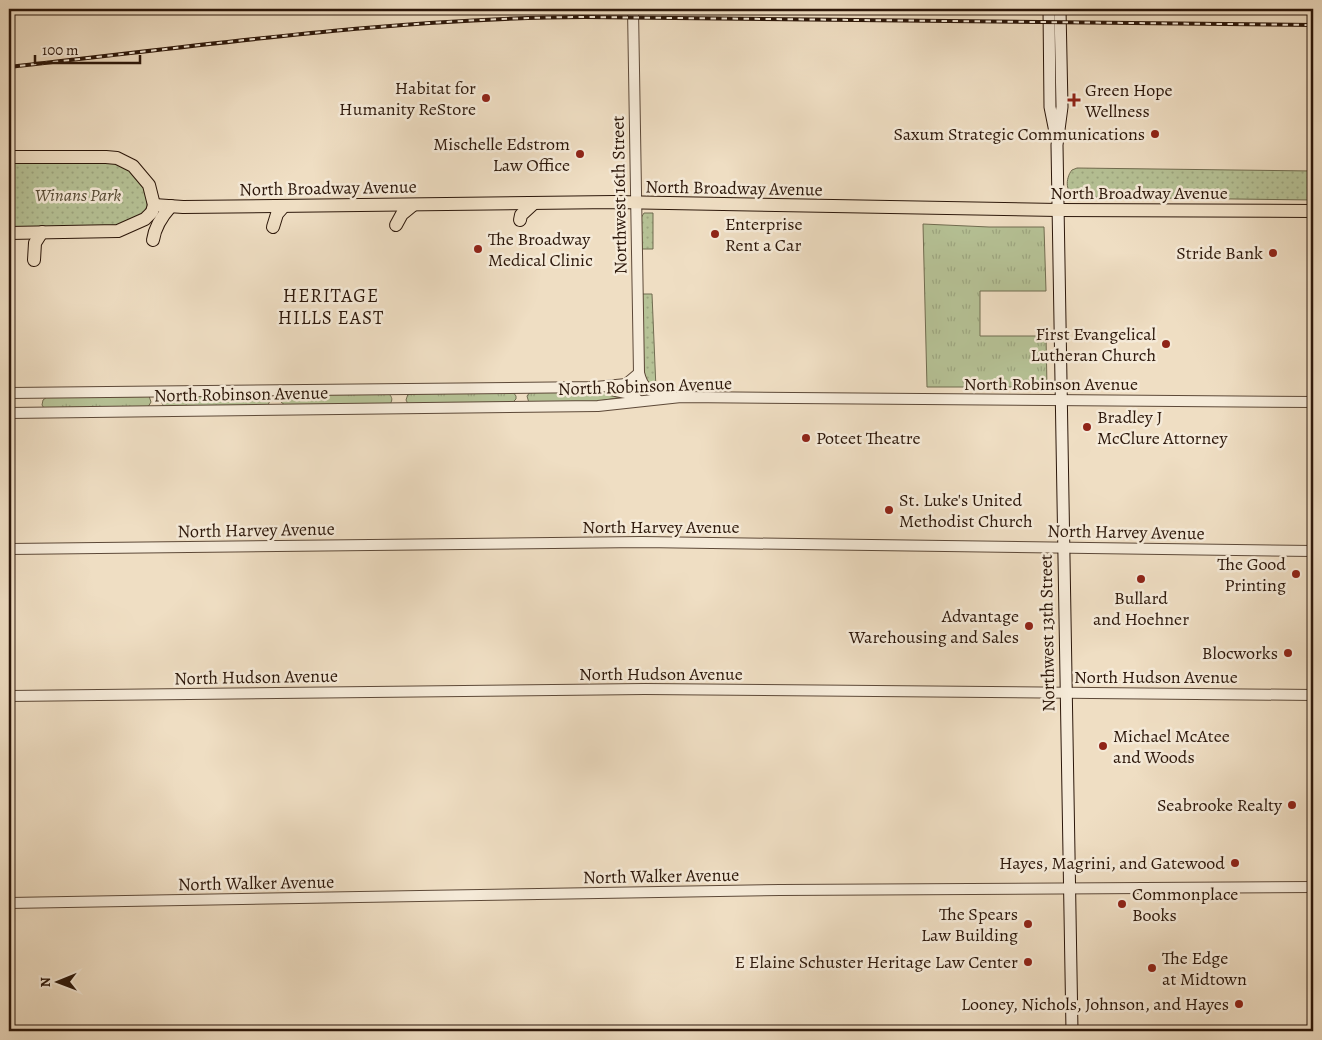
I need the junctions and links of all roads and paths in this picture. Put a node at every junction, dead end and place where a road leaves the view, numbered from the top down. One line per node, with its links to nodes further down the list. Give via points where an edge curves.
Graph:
1 (633, 13): 5 (street, Northwest 16th Street)
2 (1054, 13): 10 (main road, Northwest 13th Street, via 1062,107 1057,145)
3 (9, 157): 6 (main road, via 117,158 133,166 144,177)
4 (534, 203): 5 (main road, North Broadway Avenue); 7 (main road, North Broadway Avenue); 12 (main road)
5 (636, 203): 10 (main road, North Broadway Avenue); 19 (street, Northwest 16th Street)
6 (154, 205): 8 (main road, North Broadway Avenue); 15 (main road, via 145,219 118,231)
7 (413, 205): 9 (main road, North Broadway Avenue); 13 (main road, via 402,214)
8 (171, 206): 9 (main road, North Broadway Avenue); 17 (main road, via 158,224)
9 (284, 206): 14 (main road)
10 (1058, 210): 11 (main road, North Broadway Avenue); 23 (main road, Northwest 13th Street)
11 (1313, 211)
12 (520, 220)
13 (396, 225)
14 (273, 227)
15 (42, 232): 16 (main road); 18 (main road, via 35,243)
16 (9, 233)
17 (153, 240)
18 (34, 260)
19 (639, 373): 20 (street, via 626,384); 22 (street, via 646,389)
20 (596, 387): 21 (street, North Robinson Avenue); 24 (street, via 628,393)
21 (9, 394)
22 (681, 397): 23 (street, North Robinson Avenue); 24 (street, North Robinson Avenue)
23 (1061, 400): 25 (street, North Robinson Avenue); 27 (main road, Northwest 13th Street)
24 (639, 401): 26 (street, North Robinson Avenue, via 598,406)
25 (1313, 402)
26 (9, 413)
27 (1063, 547): 28 (street, North Harvey Avenue, via 632,542); 29 (street, North Harvey Avenue); 30 (main road, Northwest 13th Street)
28 (9, 549)
29 (1313, 550)
30 (1065, 693): 31 (street, North Hudson Avenue); 32 (street, North Hudson Avenue, via 645,689); 34 (main road, Northwest 13th Street)
31 (1313, 695)
32 (9, 696)
33 (1313, 887): 34 (street, North Walker Avenue)
34 (1069, 888): 35 (street, North Walker Avenue); 36 (main road, Northwest 13th Street)
35 (9, 903)
36 (1072, 1031)

